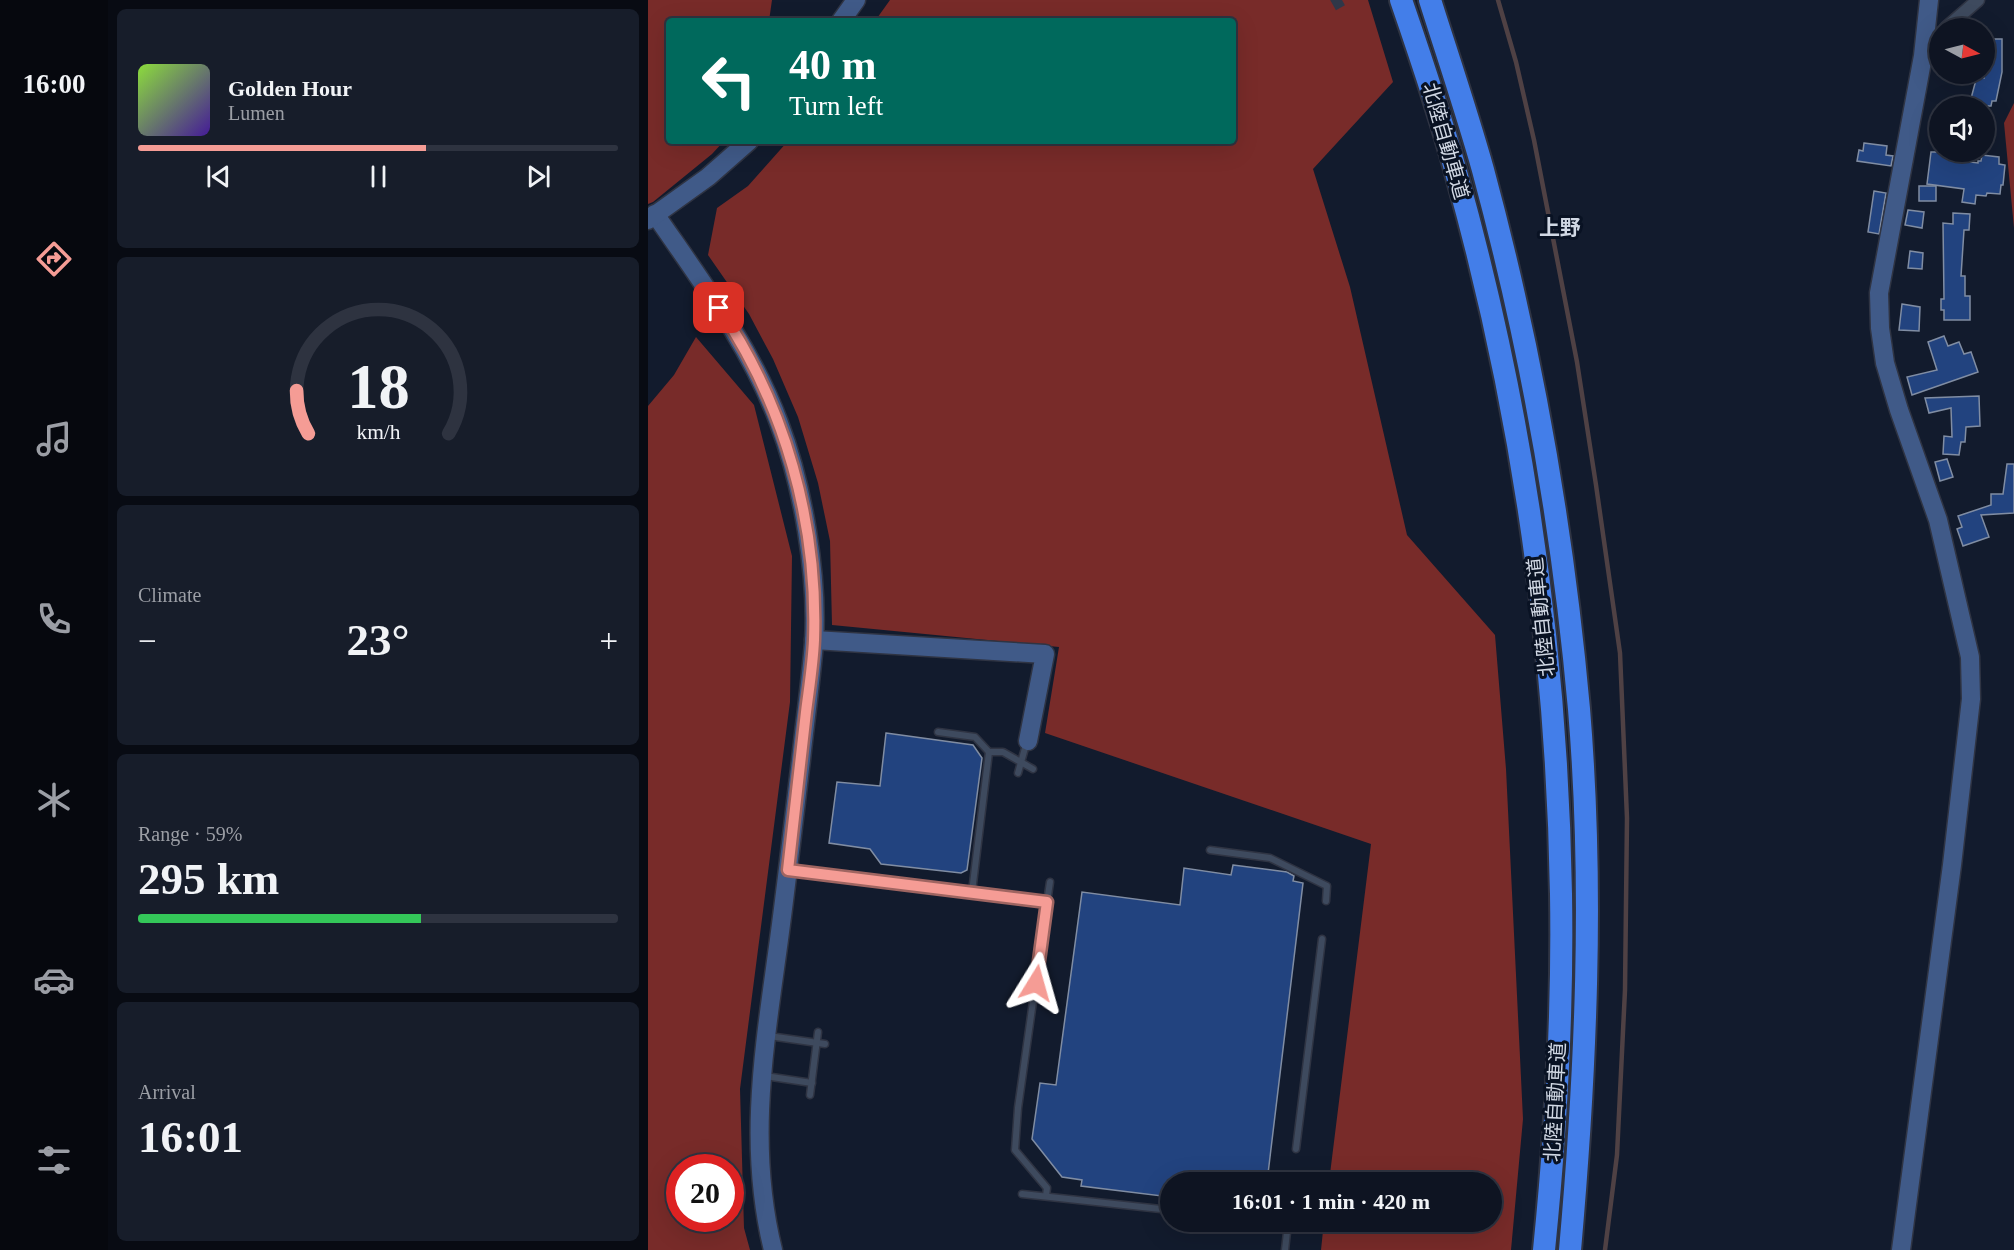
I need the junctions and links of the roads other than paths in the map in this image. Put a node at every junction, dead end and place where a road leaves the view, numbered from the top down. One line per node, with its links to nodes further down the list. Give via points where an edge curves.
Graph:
1 (856, 0): 7 (street)
2 (1401, 0): 42 (highway, 北陸自動車道, via 1457,177 1502,361 1543,620 1558,802 1561,894 1558,1068)
3 (1430, 0): 12 (highway, 北陸自動車道)
4 (1435, 0): 12 (highway, via 1468,104)
5 (1929, 0): 8 (street)
6 (1978, 0): 9 (street)
7 (843, 18)
8 (1931, 18)
9 (1957, 18)
10 (1929, 54): 44 (street, via 1879,293 1880,328 1885,363 1899,410 1938,520 1970,657 1971,699)
11 (746, 144): 13 (street)
12 (1483, 170): 43 (highway, 北陸自動車道, via 1544,444 1579,709 1587,983)
13 (652, 217): 14 (street, via 731,327 779,422 805,519)
14 (814, 640): 16 (street, via 1045,654); 22 (street)
15 (938, 732): 17 (lane, via 975,737)
16 (1028, 741): 18 (lane)
17 (989, 752): 18 (lane, via 1003,752); 24 (lane)
18 (1021, 764): 19 (lane); 20 (lane)
19 (1033, 769)
20 (1018, 772)
21 (1210, 850): 25 (lane, via 1270,858 1327,885)
22 (788, 870): 24 (lane); 29 (street)
23 (1050, 882): 26 (lane)
24 (972, 892): 26 (lane)
25 (1326, 901)
26 (1047, 902): 37 (lane, via 1015,1150 1047,1188)
27 (1322, 939): 35 (lane)
28 (818, 1032): 30 (lane)
29 (765, 1036): 30 (lane); 32 (street)
30 (816, 1042): 31 (lane); 33 (lane)
31 (825, 1044)
32 (761, 1076): 33 (lane); 40 (street, via 761,1173)
33 (812, 1083): 34 (lane)
34 (810, 1095)
35 (1296, 1149)
36 (1022, 1194): 37 (lane)
37 (1046, 1196): 38 (lane)
38 (1160, 1209)
39 (1287, 1232): 41 (lane)
40 (773, 1250)
41 (1285, 1250)
42 (1544, 1250)
43 (1570, 1250)
44 (1901, 1250)

